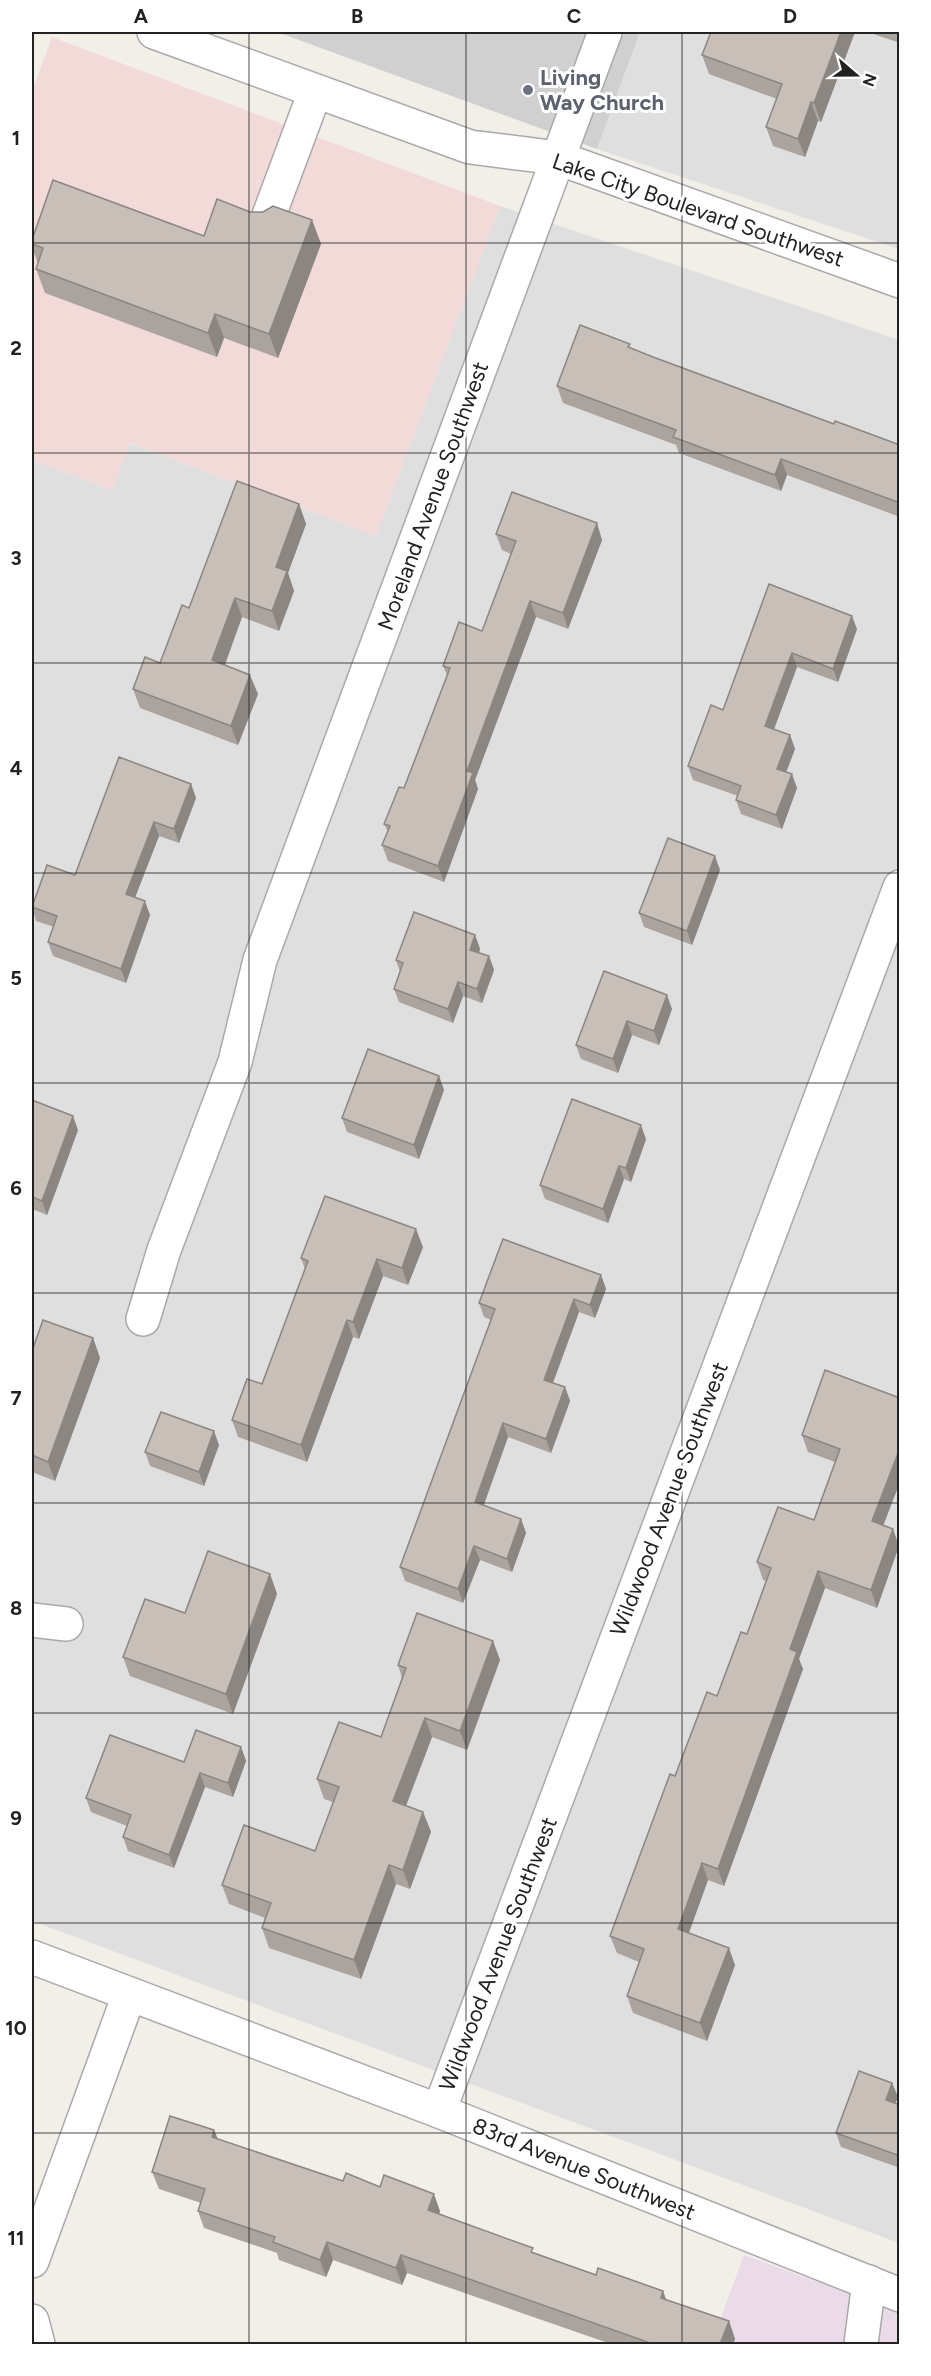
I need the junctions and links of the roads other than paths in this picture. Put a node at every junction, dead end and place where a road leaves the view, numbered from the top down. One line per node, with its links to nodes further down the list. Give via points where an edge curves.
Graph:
1 (154, 32): 3 (street, Lake City Boulevard Southwest)
2 (605, 32): 4 (street, Moreland Avenue Southwest)
3 (315, 92): 4 (street, Lake City Boulevard Southwest, via 470,147); 5 (street)
4 (558, 158): 6 (street, Lake City Boulevard Southwest); 8 (street, Moreland Avenue Southwest, via 260,960 235,1062 164,1250)
5 (268, 218)
6 (900, 280)
7 (900, 887): 13 (street, Wildwood Avenue Southwest)
8 (143, 1319)
9 (32, 1620): 10 (street)
10 (66, 1624)
11 (32, 1957): 12 (street, 83rd Avenue Southwest)
12 (129, 1995): 13 (street, 83rd Avenue Southwest); 14 (street)
13 (439, 2111): 15 (street, 83rd Avenue Southwest)
14 (32, 2261)
15 (869, 2282): 16 (street, 83rd Avenue Southwest); 19 (street)
16 (900, 2295)
17 (32, 2321): 18 (street)
18 (38, 2344)
19 (861, 2344)

